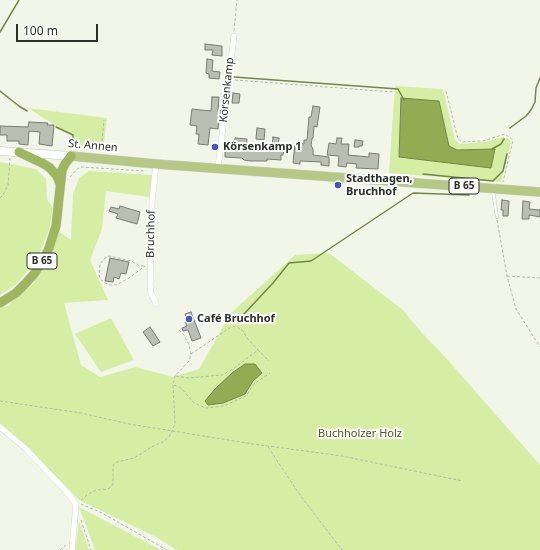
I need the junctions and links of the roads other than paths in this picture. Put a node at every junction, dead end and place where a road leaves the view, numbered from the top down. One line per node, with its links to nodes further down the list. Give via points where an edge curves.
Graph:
1 (234, 36): 6 (street, Körsenkamp)
2 (0, 151): 3 (main road, St. Annen)
3 (15, 152): 4 (main road, St. Annen); 7 (highway, via 50,168)
4 (70, 156): 5 (main road, St. Annen / B 65); 7 (highway, B 65, via 62,170)
5 (156, 164): 6 (main road, St. Annen / B 65); 12 (street, Bruchhof, via 148,265 152,298)
6 (218, 168): 8 (main road, B 65)
7 (60, 184): 11 (highway, B 65, via 56,226 45,257 25,284)
8 (497, 188): 9 (main road, B 65); 10 (lane)
9 (540, 192)
10 (497, 217)
11 (0, 303)
12 (156, 304)
13 (0, 427): 14 (street, via 25,448 76,504)
14 (72, 550)

